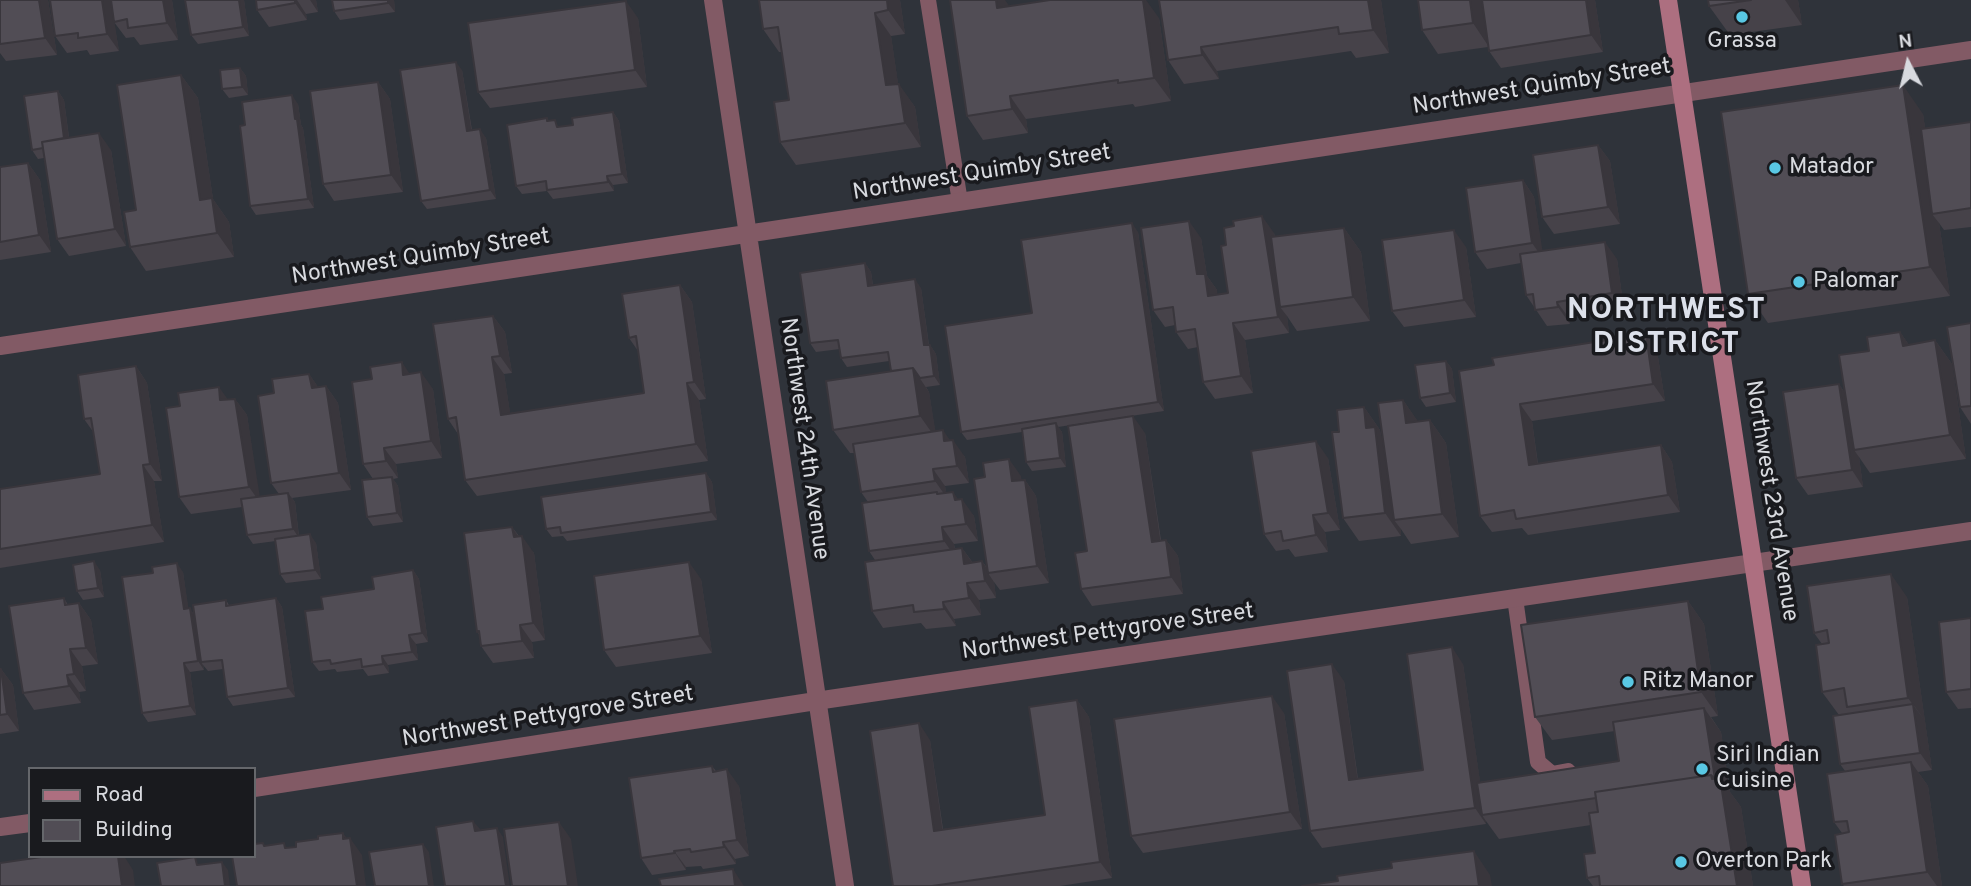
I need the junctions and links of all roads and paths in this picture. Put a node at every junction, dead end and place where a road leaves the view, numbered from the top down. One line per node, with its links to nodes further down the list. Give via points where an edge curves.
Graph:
1 (713, 0): 7 (street, Northwest 24th Avenue)
2 (928, 0): 6 (lane)
3 (1668, 0): 5 (main road, Northwest 23rd Avenue)
4 (1971, 50): 5 (street, Northwest Quimby Street)
5 (1682, 92): 6 (street, Northwest Quimby Street); 10 (main road, Northwest 23rd Avenue)
6 (960, 202): 7 (street, Northwest Quimby Street)
7 (748, 234): 8 (street, Northwest Quimby Street); 12 (street, Northwest 24th Avenue)
8 (0, 346)
9 (1971, 531): 10 (street, Northwest Pettygrove Street)
10 (1755, 562): 11 (street, Northwest Pettygrove Street); 18 (main road, Northwest 23rd Avenue)
11 (1515, 598): 12 (street, Northwest Pettygrove Street); 13 (lane, via 1538,762 1552,774)
12 (816, 701): 14 (street, Northwest Pettygrove Street); 17 (street, Northwest 24th Avenue)
13 (1578, 770)
14 (256, 788)
15 (28, 823): 16 (street)
16 (0, 827)
17 (845, 886)
18 (1802, 886)

